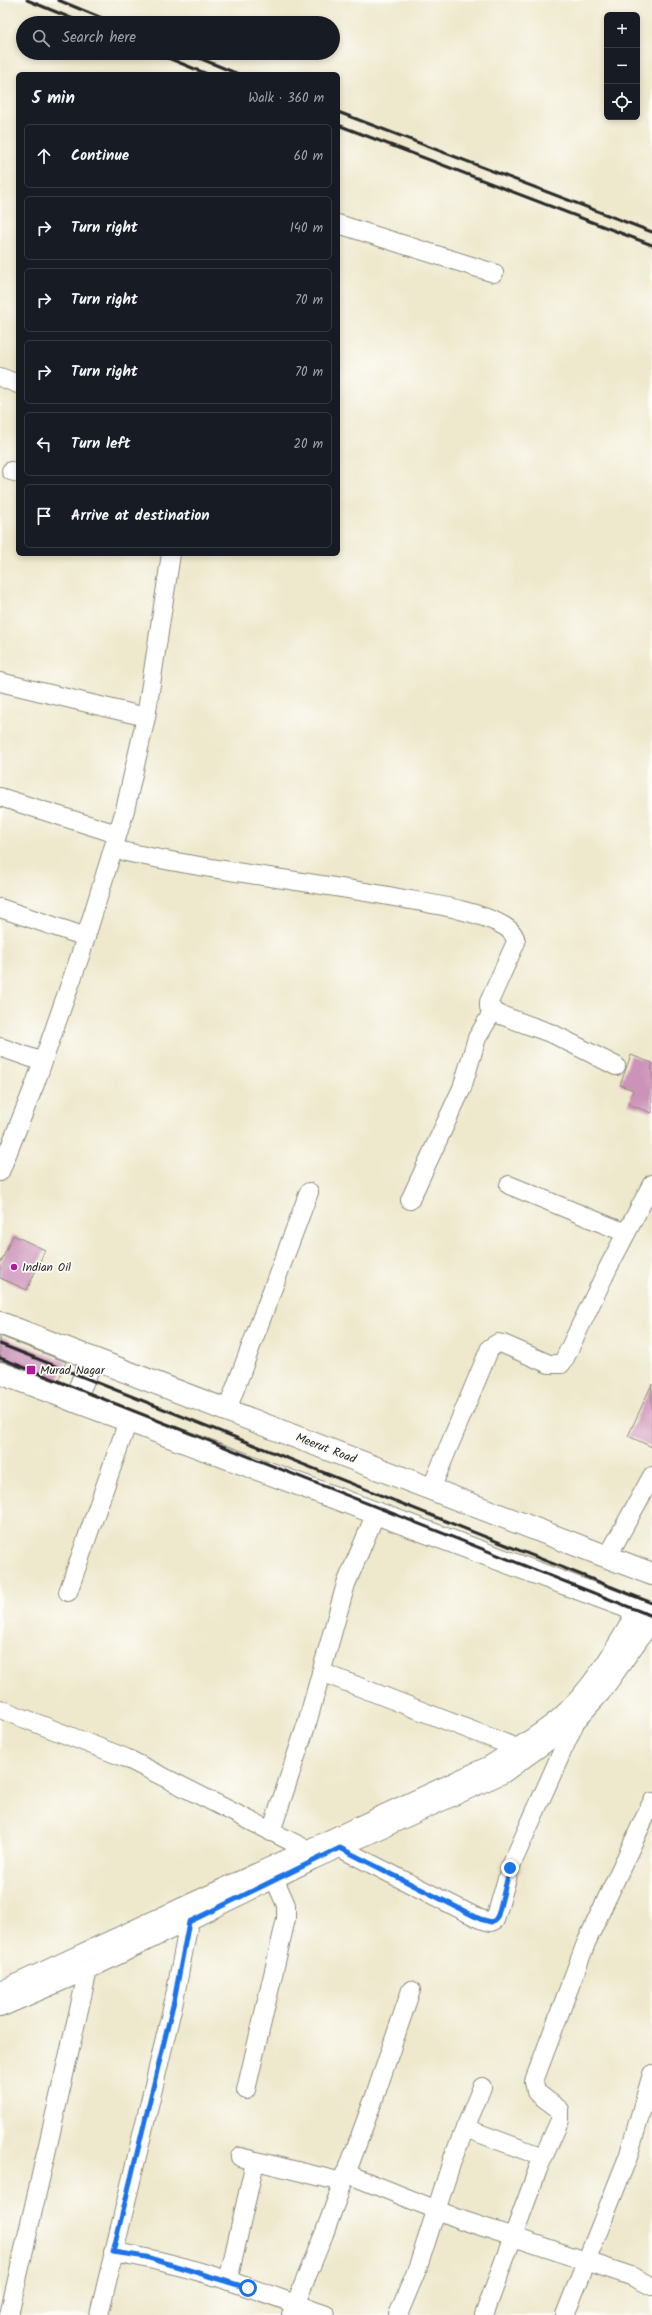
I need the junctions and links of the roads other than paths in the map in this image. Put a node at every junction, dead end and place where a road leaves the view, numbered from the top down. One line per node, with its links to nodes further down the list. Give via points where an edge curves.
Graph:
1 (340, 225): 2 (street)
2 (494, 273)
3 (0, 377): 4 (street)
4 (16, 383)
5 (171, 556): 7 (street)
6 (0, 682): 7 (street)
7 (146, 717): 9 (street, via 137,762)
8 (0, 797): 9 (street)
9 (115, 842): 11 (street); 12 (street, via 191,865 413,901 468,914 504,926 515,935 516,942 489,1002 489,1007)
10 (0, 908): 11 (street)
11 (86, 937): 14 (street)
12 (493, 1011): 15 (street, via 553,1034); 20 (street, via 477,1038 462,1088)
13 (0, 1047): 14 (street)
14 (43, 1062): 16 (street)
15 (616, 1066)
16 (0, 1172)
17 (652, 1184): 21 (street)
18 (509, 1185): 21 (street)
19 (308, 1192): 26 (street)
20 (410, 1200)
21 (626, 1234): 29 (street, via 568,1355 561,1364 549,1364 498,1343 490,1348)
22 (0, 1323): 23 (highway, Meerut Road)
23 (92, 1359): 25 (highway); 26 (highway, Meerut Road)
24 (0, 1373): 25 (highway)
25 (74, 1401): 27 (highway)
26 (227, 1410): 29 (highway, Meerut Road)
27 (128, 1421): 30 (highway); 33 (street)
28 (652, 1476): 31 (street)
29 (431, 1489): 31 (highway, Meerut Road)
30 (376, 1513): 34 (highway); 35 (street, via 346,1584)
31 (608, 1556): 32 (highway, Meerut Road)
32 (652, 1574)
33 (68, 1592)
34 (647, 1616): 37 (street, via 601,1693); 38 (street, via 560,1716)
35 (321, 1672): 38 (street); 41 (street, via 308,1723)
36 (0, 1709): 41 (street, via 126,1758)
37 (575, 1722): 40 (street, via 503,1774); 42 (street, via 510,1868 495,1920 491,1922 480,1919)
38 (516, 1748): 40 (street, via 490,1765)
39 (652, 1802): 54 (street, via 589,1936 534,2082 536,2092 558,2107 561,2114)
40 (389, 1818): 42 (street); 43 (street)
41 (271, 1832): 43 (street)
42 (340, 1848): 44 (street)
43 (306, 1849): 45 (street)
44 (275, 1880): 45 (street); 52 (street, via 286,1905 286,1919)
45 (179, 1920): 46 (street); 48 (street); 58 (street, via 174,2001)
46 (88, 1970): 49 (street); 63 (street)
47 (411, 1990): 55 (street)
48 (0, 1992)
49 (0, 2008)
50 (652, 2074): 59 (street, via 628,2157)
51 (482, 2087): 53 (street)
52 (246, 2090)
53 (465, 2128): 54 (street); 56 (street)
54 (543, 2157): 57 (street)
55 (344, 2178): 56 (street); 60 (street, via 247,2160); 62 (street)
56 (436, 2210): 57 (street); 66 (street, via 418,2267)
57 (514, 2238): 59 (street); 67 (street)
58 (113, 2252): 60 (street, via 146,2257); 64 (street)
59 (585, 2262): 61 (street, via 631,2276); 68 (street)
60 (228, 2281): 62 (street)
61 (652, 2286)
62 (294, 2310): 65 (street)
63 (9, 2315)
64 (99, 2315)
65 (326, 2315)
66 (398, 2315)
67 (484, 2315)
68 (565, 2315)

